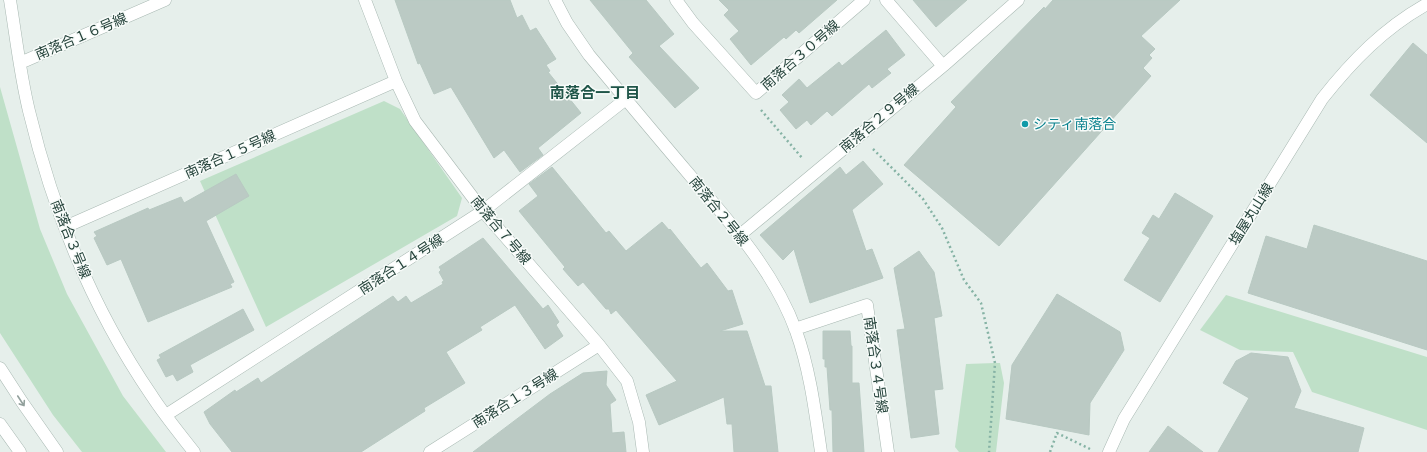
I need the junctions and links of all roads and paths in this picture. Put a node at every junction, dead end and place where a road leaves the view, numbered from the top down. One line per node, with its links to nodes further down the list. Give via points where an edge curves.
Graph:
1 (10, 0): 10 (street, 南落合３号線)
2 (165, 0): 10 (street, 南落合１６号線)
3 (365, 0): 12 (street, 南落合７号線)
4 (555, 0): 14 (street, 南落合２号線, via 589,55)
5 (676, 0): 13 (street, 南落合３０号線, via 693,23)
6 (864, 0): 13 (street, 南落合３０号線)
7 (886, 0): 11 (street)
8 (1018, 0): 11 (street, 南落合２９号線)
9 (1427, 4): 35 (street, 塩屋丸山線, via 1395,24 1373,42 1355,59 1322,99 1124,420)
10 (20, 63): 18 (street, 南落合３号線, via 29,111)
11 (943, 66): 15 (street, 南落合２９号線)
12 (396, 81): 17 (street, 南落合７号線, via 415,121); 18 (street, 南落合１５号線)
13 (756, 92): 16 (path, via 758,106)
14 (626, 99): 17 (street, 南落合１４号線); 19 (street, 南落合２号線)
15 (860, 135): 19 (street, 南落合２９号線); 33 (path, via 923,199 942,228 964,280 981,303 995,363)
16 (805, 161)
17 (483, 211): 21 (street, 南落合７号線); 23 (street, 南落合１４号線)
18 (65, 227): 23 (street, 南落合３号線, via 89,285 114,335)
19 (740, 235): 20 (street, 南落合２号線, via 767,275)
20 (795, 329): 31 (street, 南落合２号線, via 813,393); 32 (street, 南落合３４号線, via 867,305)
21 (599, 345): 29 (street, 南落合１３号線); 30 (street, 南落合７号線, via 627,381 639,422)
22 (0, 368): 27 (street, one-way to 27)
23 (166, 415): 28 (street, 南落合３号線)
24 (0, 424): 26 (street)
25 (1093, 450): 34 (path, via 1057,433)
26 (20, 452)
27 (57, 452)
28 (194, 452)
29 (430, 452)
30 (643, 452)
31 (821, 452)
32 (888, 452)
33 (989, 452)
34 (1050, 452)
35 (1109, 452)

